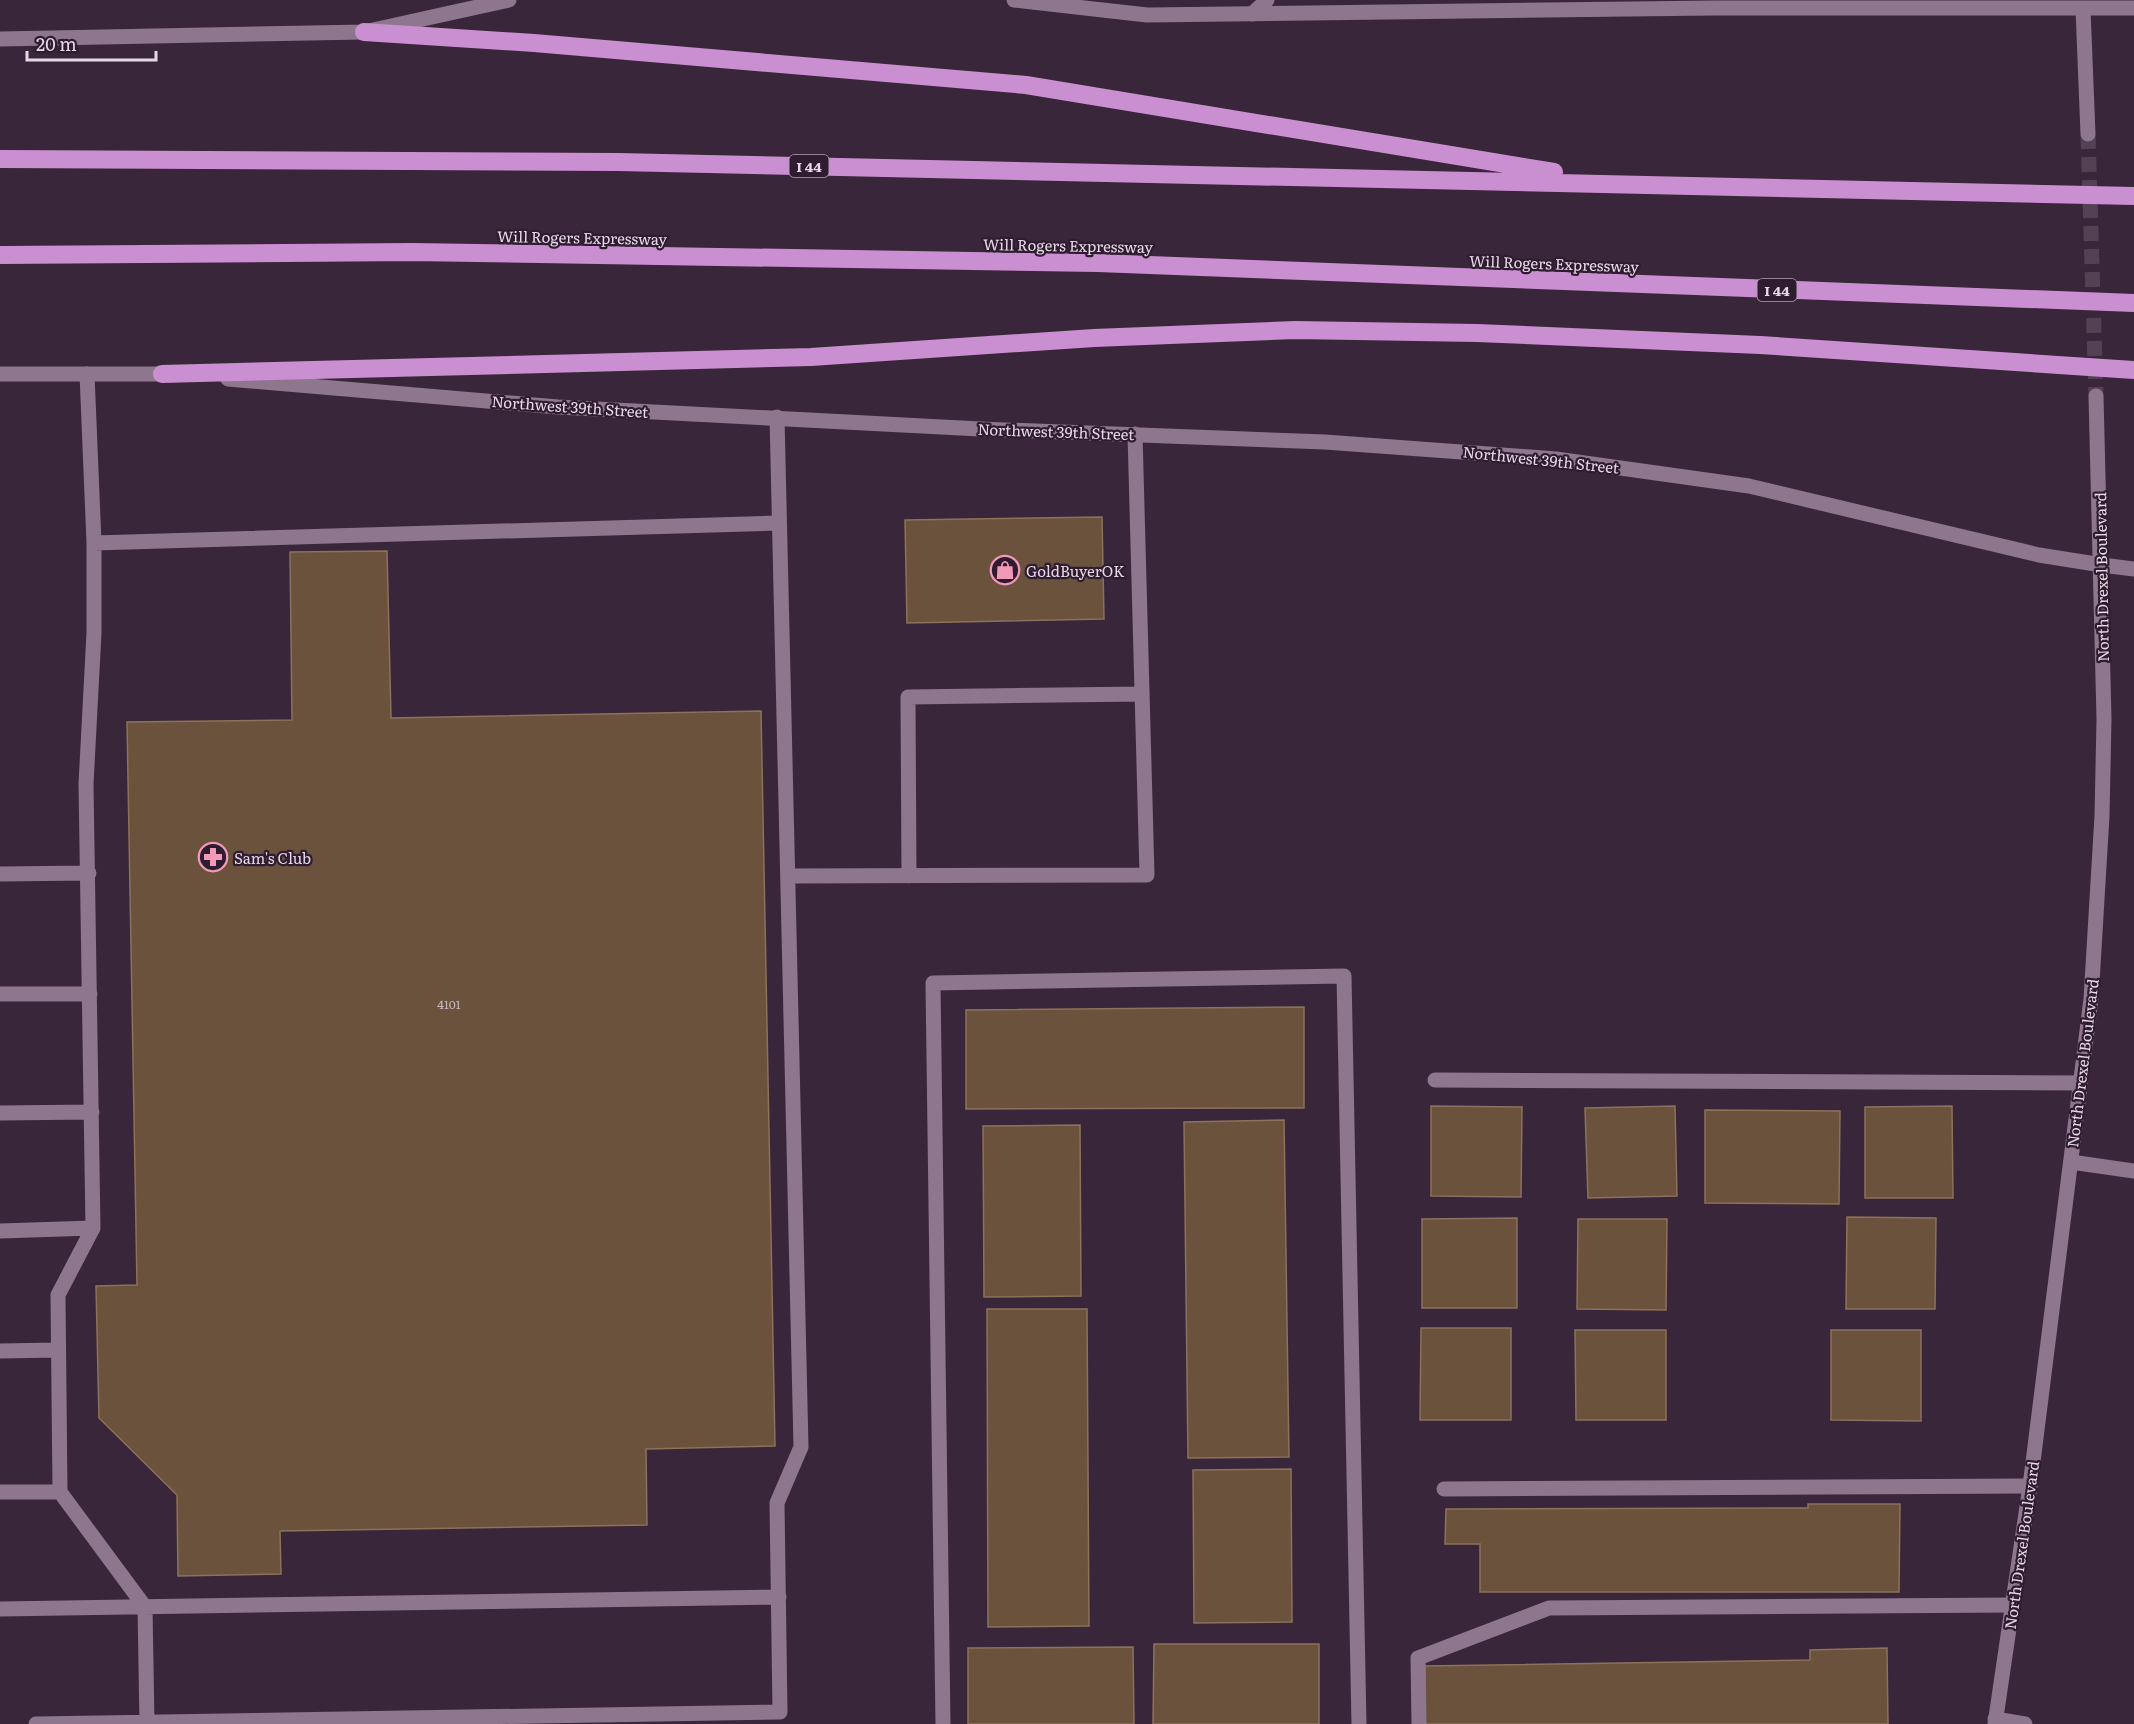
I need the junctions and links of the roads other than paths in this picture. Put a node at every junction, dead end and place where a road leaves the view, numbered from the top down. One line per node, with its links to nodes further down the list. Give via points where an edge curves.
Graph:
1 (509, 0): 8 (main road)
2 (1014, 0): 7 (main road, via 1147,15)
3 (1267, 0): 7 (main road)
4 (1627, 5): 5 (main road); 7 (main road)
5 (2083, 5): 6 (main road); 10 (main road)
6 (2134, 8)
7 (1252, 15)
8 (364, 32): 9 (main road); 12 (highway, via 1026,85)
9 (0, 39)
10 (2088, 134)
11 (0, 159): 12 (highway, I 44, via 630,162)
12 (1618, 183): 13 (highway)
13 (2134, 196)
14 (0, 255): 15 (highway, Will Rogers Expressway / I 44, via 412,252 1086,262)
15 (2134, 303)
16 (2134, 370): 19 (highway, via 1760,345 1295,330 1094,338 811,357)
17 (0, 374): 18 (main road, Northwest 39th Street)
18 (87, 374): 19 (main road, Northwest 39th Street); 24 (main road)
19 (162, 374): 21 (main road, Northwest 39th Street, via 558,407)
20 (2096, 396): 25 (main road, North Drexel Boulevard)
21 (777, 417): 22 (main road, Northwest 39th Street); 23 (main road)
22 (1135, 434): 25 (main road, Northwest 39th Street, via 1416,447 1620,466 1749,486 2039,555); 27 (main road)
23 (779, 523): 24 (main road); 30 (main road)
24 (94, 543): 28 (main road, via 86,784)
25 (2102, 565): 26 (main road, Northwest 39th Street); 35 (main road, North Drexel Boulevard, via 2101,827 2091,999)
26 (2134, 569)
27 (1142, 694): 31 (main road, via 908,697); 31 (main road, via 1147,875)
28 (88, 873): 29 (main road); 33 (main road)
29 (0, 874)
30 (788, 876): 31 (main road); 48 (main road, via 801,1447 777,1503)
31 (909, 876)
32 (0, 994): 33 (main road)
33 (90, 994): 36 (main road)
34 (1435, 1080): 35 (main road)
35 (2080, 1083): 38 (main road, North Drexel Boulevard)
36 (92, 1112): 37 (main road); 40 (main road)
37 (0, 1113)
38 (2071, 1162): 39 (main road); 44 (main road, North Drexel Boulevard)
39 (2134, 1171)
40 (93, 1228): 41 (main road); 42 (main road, via 57,1295)
41 (0, 1231)
42 (58, 1350): 43 (main road); 47 (main road)
43 (0, 1351)
44 (2030, 1486): 45 (main road); 49 (main road, North Drexel Boulevard)
45 (1444, 1489)
46 (0, 1492): 47 (main road)
47 (60, 1492): 50 (main road)
48 (779, 1597): 50 (main road); 53 (main road, via 780,1712)
49 (2013, 1605): 52 (main road, North Drexel Boulevard); 57 (main road, via 1549,1608 1418,1658)
50 (145, 1607): 51 (main road); 53 (main road)
51 (0, 1609)
52 (1995, 1722): 58 (main road)
53 (147, 1723): 54 (main road)
54 (36, 1724)
55 (943, 1724): 56 (main road, via 933,983 1344,976)
56 (1359, 1724)
57 (1419, 1724)
58 (2025, 1724)

